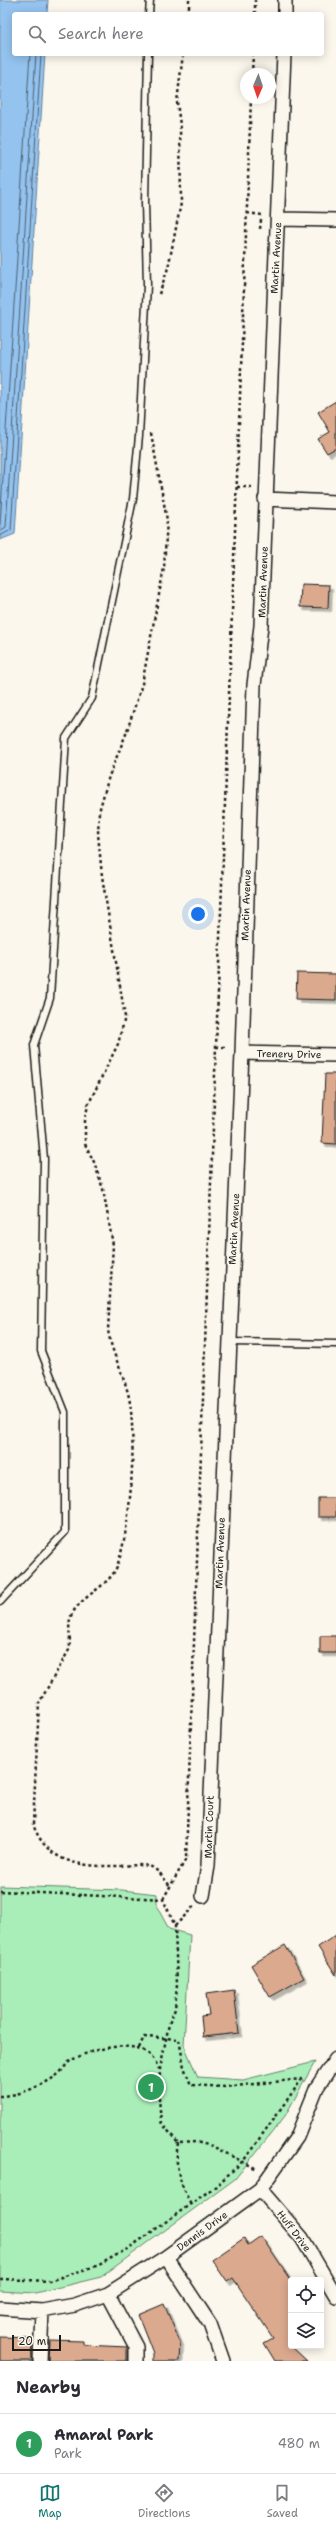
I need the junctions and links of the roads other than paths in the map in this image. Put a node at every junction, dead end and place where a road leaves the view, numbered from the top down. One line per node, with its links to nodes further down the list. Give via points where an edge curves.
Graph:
1 (150, 0): 3 (lane)
2 (285, 0): 4 (street)
3 (149, 12)
4 (285, 12)
5 (148, 56): 15 (lane, via 145,202 147,285 133,500 92,698 66,738 50,998 34,1046 44,1158 41,1351 65,1412 65,1532)
6 (284, 56): 7 (street, Martin Avenue)
7 (279, 219): 8 (street); 9 (street, Martin Avenue)
8 (336, 220)
9 (265, 499): 10 (street); 11 (street, Martin Avenue, via 261,626 254,685)
10 (336, 502)
11 (242, 1053): 12 (street, Trenery Drive); 13 (street, Martin Avenue)
12 (336, 1056)
13 (229, 1342): 14 (lane); 16 (street, Martin Avenue)
14 (336, 1344)
15 (0, 1602)
16 (211, 1757): 17 (street, Martin Court, via 208,1866)
17 (203, 1896)
18 (336, 2059): 19 (street, Dennis Drive, via 317,2087 297,2137)
19 (260, 2189): 20 (street, Dennis Drive); 22 (street, Huff Drive, via 302,2238)
20 (166, 2257): 21 (street, Dennis Drive); 27 (street, via 210,2324)
21 (108, 2294): 24 (street, Dennis Drive, via 75,2306); 26 (street, via 136,2346)
22 (336, 2296)
23 (0, 2308): 24 (street, Dennis Drive)
24 (42, 2310): 25 (street)
25 (40, 2361)
26 (136, 2361)
27 (223, 2361)

